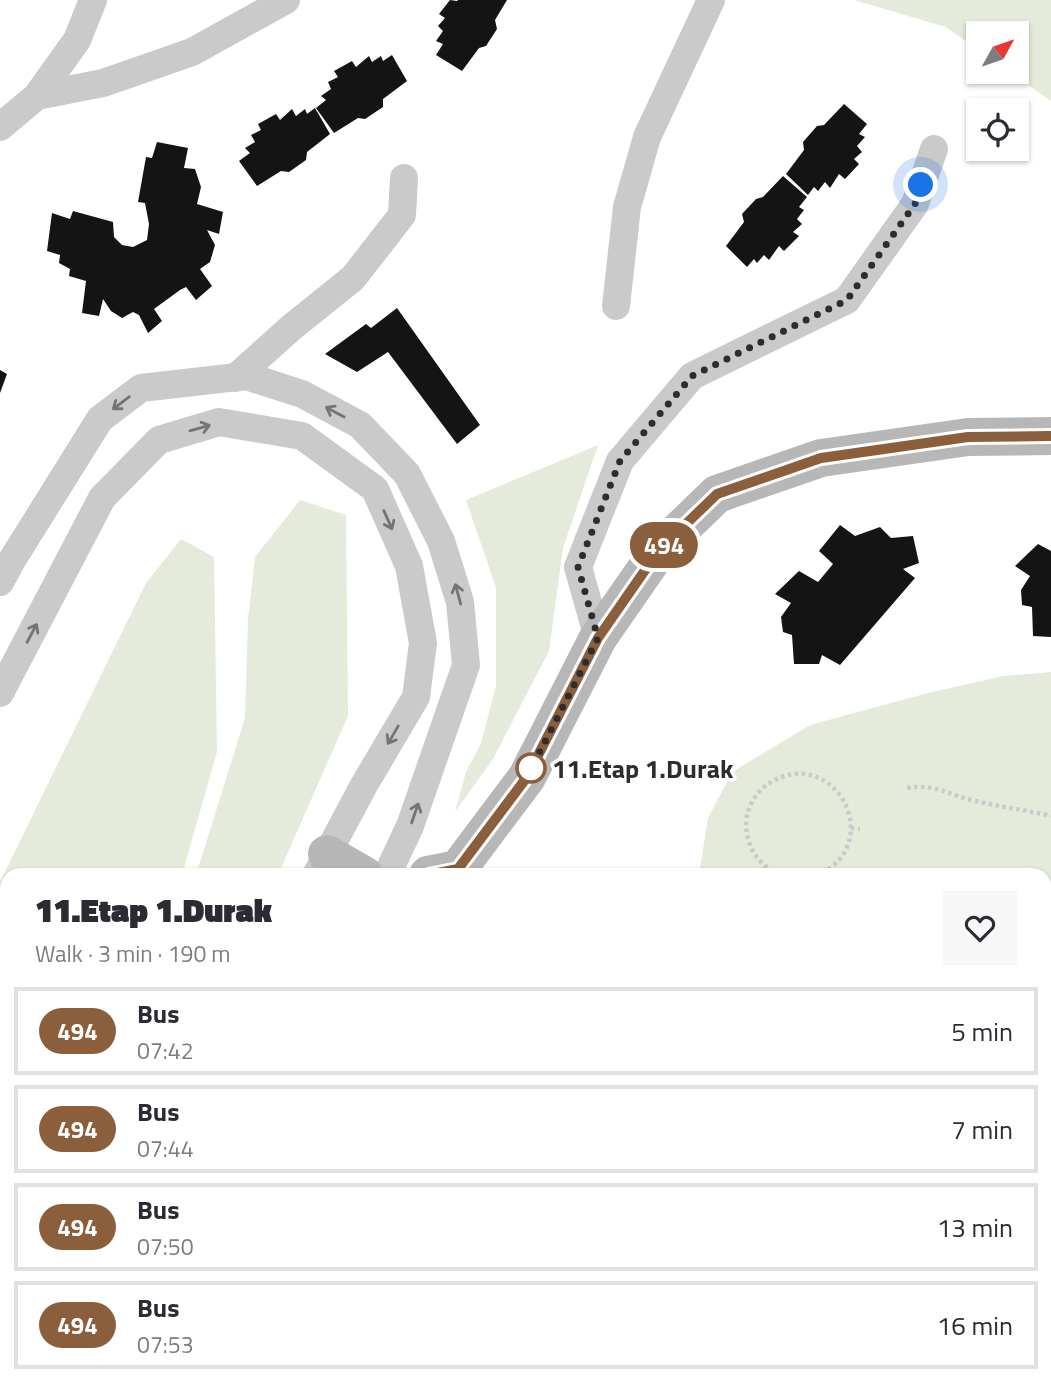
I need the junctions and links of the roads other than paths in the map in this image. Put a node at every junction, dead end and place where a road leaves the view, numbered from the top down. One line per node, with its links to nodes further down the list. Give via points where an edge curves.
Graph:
1 (93, 0): 4 (street, via 77,40)
2 (286, 0): 4 (street, via 192,52 103,83)
3 (711, 0): 8 (street, via 647,137 627,207)
4 (37, 96): 5 (street)
5 (0, 127)
6 (934, 149): 12 (street, via 915,204 847,300 692,376 620,461 578,567)
7 (404, 178): 9 (street, via 402,215 353,278)
8 (616, 306)
9 (235, 378): 11 (street, one-way to 11, via 141,388 100,419); 15 (street, one-way to 9, via 410,826 466,665 460,602 441,541 407,474 360,425 302,394 246,376)
10 (1051, 436): 12 (street, via 968,437 821,458 717,494 659,550)
11 (0, 582)
12 (598, 638): 16 (street, via 527,777)
13 (0, 693): 14 (street, one-way to 14, via 102,498 159,440 219,422 302,436 375,489 409,566 423,643 416,697)
14 (322, 865)
15 (390, 868)
16 (459, 868)

